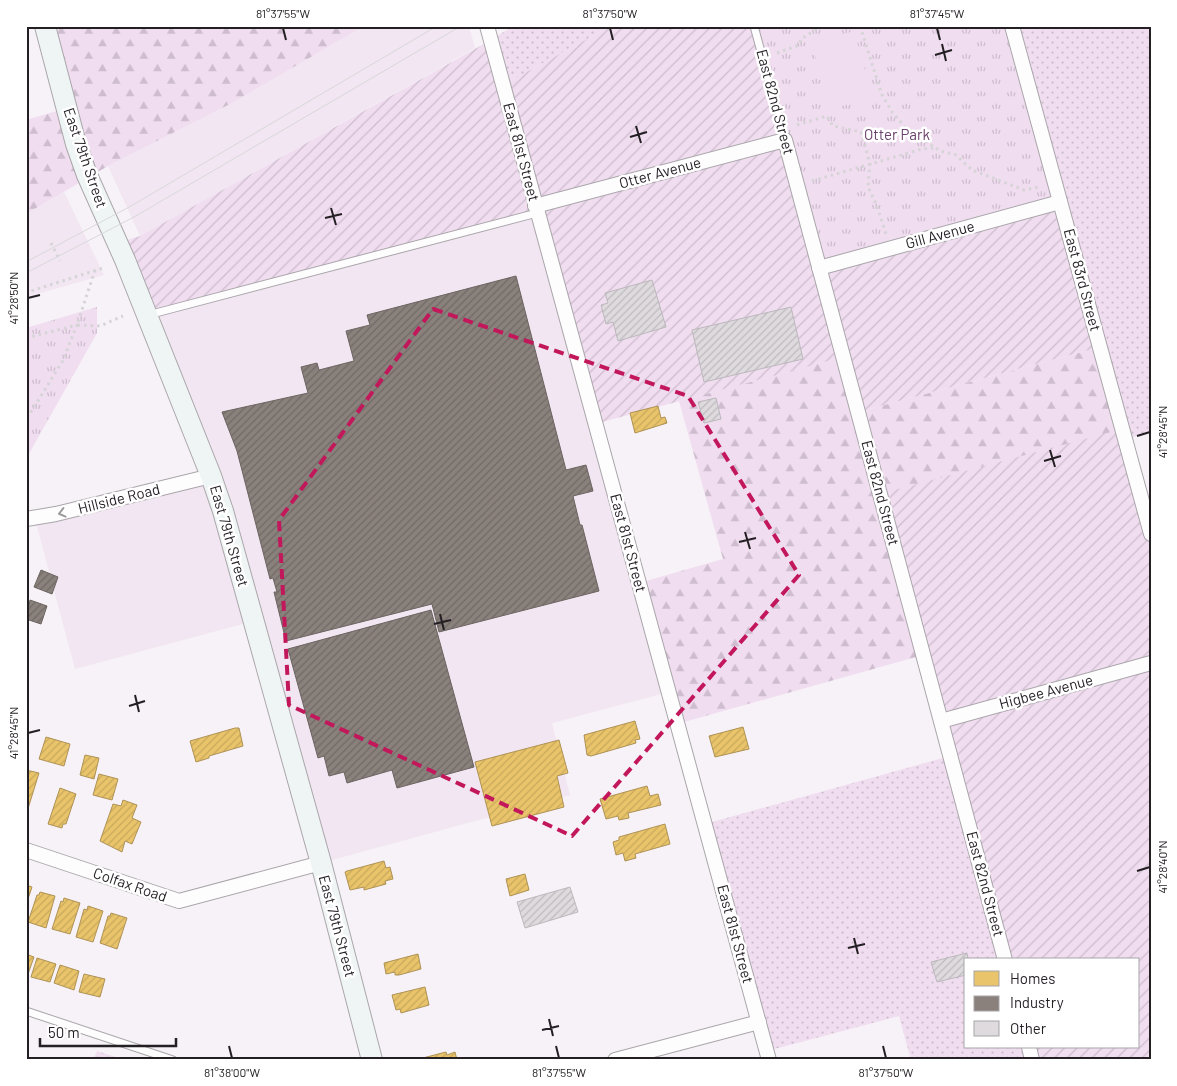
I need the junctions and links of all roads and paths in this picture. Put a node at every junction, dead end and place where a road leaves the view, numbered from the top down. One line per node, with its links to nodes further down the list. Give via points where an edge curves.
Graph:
1 (44, 26): 23 (main road, East 79th Street, via 82,160)
2 (487, 26): 15 (street, East 81st Street)
3 (754, 26): 9 (lane, East 82nd Street)
4 (822, 26): 7 (path, via 801,39 799,45)
5 (860, 26): 10 (path, via 882,95 892,112 905,127)
6 (1012, 26): 14 (street, East 83rd Street)
7 (777, 53)
8 (797, 125): 11 (path, via 827,116 832,126 861,132)
9 (785, 140): 15 (street, Otter Avenue); 20 (street, East 82nd Street)
10 (934, 148): 11 (path); 13 (path, via 956,155 972,170 1024,190)
11 (870, 164): 12 (path); 16 (path, via 868,187)
12 (812, 181)
13 (1039, 187)
14 (1060, 202): 20 (street, Gill Avenue); 30 (street, East 83rd Street)
15 (536, 210): 23 (lane); 37 (street, East 81st Street)
16 (886, 235)
17 (51, 244): 18 (path)
18 (60, 261)
19 (103, 268): 21 (path)
20 (819, 268): 32 (street, East 82nd Street)
21 (95, 270): 22 (path); 25 (path)
22 (26, 290)
23 (147, 315): 28 (main road, East 79th Street)
24 (123, 316): 25 (path, via 100,326)
25 (77, 325): 26 (path); 27 (path, via 62,362)
26 (26, 338)
27 (26, 420)
28 (211, 476): 29 (street, Hillside Road, one-way to 29); 34 (main road, East 79th Street)
29 (26, 519)
30 (1151, 534)
31 (1151, 664): 32 (street, Higbee Avenue)
32 (941, 720): 35 (street, East 82nd Street)
33 (26, 850): 34 (street, Colfax Road, via 179,901)
34 (321, 863): 39 (main road, East 79th Street)
35 (1004, 958)
36 (26, 1011): 38 (lane)
37 (760, 1022): 40 (street); 41 (street, East 81st Street)
38 (173, 1060)
39 (372, 1060)
40 (616, 1060)
41 (769, 1060)

